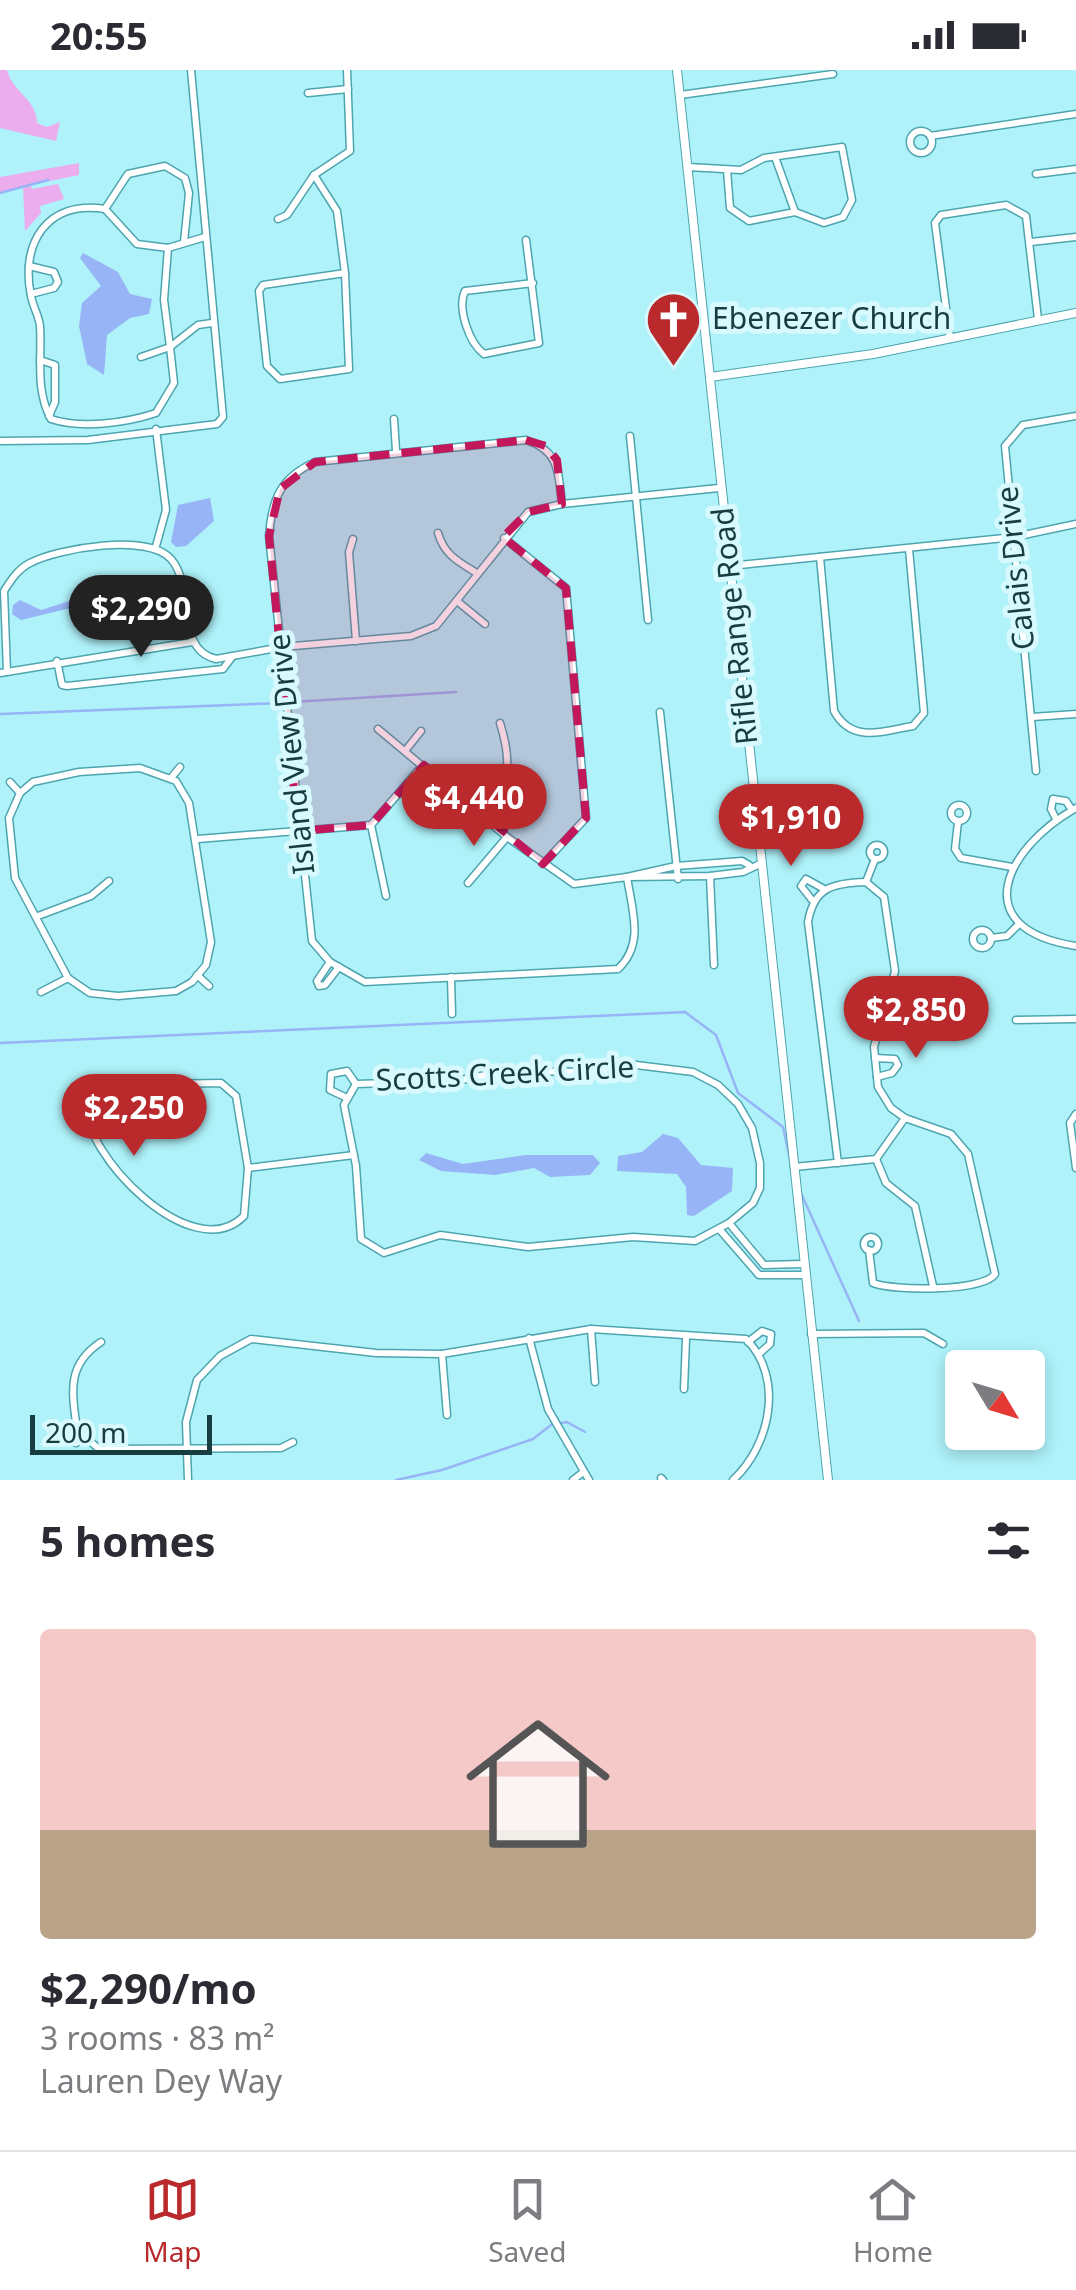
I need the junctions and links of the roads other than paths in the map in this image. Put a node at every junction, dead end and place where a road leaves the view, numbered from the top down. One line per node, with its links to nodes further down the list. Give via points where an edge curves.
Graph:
1 (191, 70): 22 (street)
2 (347, 70): 5 (street)
3 (678, 70): 7 (main road, Rifle Range Road)
4 (833, 74): 7 (street)
5 (348, 90): 6 (street); 15 (street, via 350,151)
6 (308, 93)
7 (680, 95): 11 (main road, Rifle Range Road)
8 (1076, 114): 9 (street)
9 (930, 136)
10 (775, 157): 13 (street); 17 (street); 17 (street, via 831,145 845,150 849,209 824,223)
11 (688, 167): 13 (street); 36 (main road, Rifle Range Road)
12 (1076, 169): 14 (street)
13 (726, 170): 17 (street, via 736,215 749,221)
14 (1036, 174)
15 (314, 175): 18 (street); 26 (street, via 337,210)
16 (105, 209): 21 (street, via 128,174 176,170 190,193); 24 (street, via 137,244); 25 (street, via 50,217 36,233)
17 (795, 212)
18 (278, 220)
19 (1076, 237): 23 (street)
20 (526, 240): 27 (street)
21 (184, 242): 22 (street); 24 (street)
22 (206, 242): 31 (street)
23 (1031, 242): 30 (street); 32 (street, via 1026,216 1017,208 941,215 935,223)
24 (168, 248): 33 (street, via 164,300)
25 (29, 266): 28 (street); 28 (street, via 54,272 58,282)
26 (345, 273): 26 (street, via 349,369 274,376 267,366 263,284)
27 (533, 283): 27 (street, via 536,347 484,354 461,305 466,291)
28 (30, 294): 35 (street, via 40,322)
29 (1076, 313): 30 (main road)
30 (1038, 320): 32 (main road)
31 (212, 323): 33 (street, via 198,325); 40 (street, via 221,422)
32 (950, 339): 36 (main road)
33 (170, 348): 34 (street); 37 (street, via 174,383 156,413 65,424)
34 (141, 357)
35 (40, 360): 37 (street); 37 (street, via 55,365)
36 (710, 377): 44 (main road, Rifle Range Road)
37 (49, 416)
38 (1076, 416): 50 (street, Calais Drive, via 1023,425 1009,436 1004,457)
39 (394, 419): 43 (street)
40 (156, 429): 42 (street, via 88,440); 52 (street, via 166,510)
41 (630, 436): 45 (street)
42 (0, 441)
43 (396, 450): 46 (street, Island View Drive, via 526,440 546,446 556,460); 62 (street, Island View Drive, via 315,462 287,479 272,502 269,536)
44 (719, 488): 45 (street); 55 (main road, Rifle Range Road)
45 (637, 498): 46 (street); 58 (street)
46 (562, 504): 49 (street, via 528,512)
47 (1076, 524): 50 (street)
48 (438, 533): 56 (street, via 442,548)
49 (504, 538): 56 (street); 88 (street, via 566,588 586,818)
50 (1014, 538): 53 (street); 68 (street, Calais Drive)
51 (353, 539): 60 (street)
52 (156, 546): 61 (street, via 185,584); 65 (street, via 50,555 25,565 4,591)
53 (909, 549): 54 (street); 54 (street, via 924,713 913,726 862,734 834,711)
54 (820, 558): 55 (street)
55 (730, 566): 89 (main road, Rifle Range Road)
56 (476, 572): 57 (street)
57 (457, 601): 59 (street); 60 (street, via 436,626 411,636)
58 (648, 620)
59 (486, 624)
60 (356, 641): 62 (street)
61 (192, 642): 63 (street, via 206,656); 64 (street)
62 (282, 647): 63 (street); 84 (street, Island View Drive)
63 (232, 657): 64 (street, via 223,669 68,686 62,685)
64 (57, 661): 65 (street)
65 (3, 672)
66 (660, 712): 90 (street)
67 (1076, 714): 68 (street)
68 (1032, 716): 75 (street, Calais Drive)
69 (500, 723): 80 (street, via 510,770)
70 (378, 729): 72 (street)
71 (421, 731): 72 (street)
72 (405, 751): 73 (street)
73 (424, 765): 80 (street); 83 (street)
74 (180, 767): 76 (street)
75 (1036, 772)
76 (171, 778): 78 (street, via 140,768 78,772 33,782); 86 (street, via 189,804)
77 (10, 782): 78 (street)
78 (20, 792): 102 (street, via 10,818 14,878)
79 (1074, 809): 81 (street); 81 (street, via 1053,799)
80 (484, 814): 85 (street)
81 (1056, 819): 92 (street)
82 (958, 822): 92 (street, via 955,849 961,858)
83 (371, 825): 84 (street); 100 (street)
84 (298, 831): 86 (street); 106 (street, Island View Drive, via 312,941)
85 (507, 837): 88 (street); 98 (street)
86 (198, 839): 109 (street, via 210,942)
87 (875, 859): 97 (street)
88 (543, 864): 94 (street, via 574,884)
89 (760, 864): 91 (street); 126 (main road, Rifle Range Road)
90 (676, 866): 91 (street); 94 (street); 95 (street)
91 (749, 866): 93 (street)
92 (1012, 867): 103 (street, via 1009,909)
93 (710, 876): 95 (street); 107 (street)
94 (627, 877): 95 (street); 111 (street, Island View Drive, via 636,940 618,969)
95 (678, 879)
96 (109, 881): 102 (street, via 91,896)
97 (866, 882): 99 (street); 117 (street, via 884,898 895,971 876,1031)
98 (468, 883)
99 (824, 888): 101 (street); 101 (street, via 806,879 801,886)
100 (386, 896)
101 (812, 900): 125 (street, via 808,922)
102 (38, 916): 110 (street)
103 (1019, 924): 104 (street); 105 (street)
104 (991, 938)
105 (1076, 946)
106 (330, 962): 108 (street, Island View Drive); 108 (street, via 316,980 319,986)
107 (714, 966)
108 (338, 968): 111 (street, Island View Drive, via 365,982)
109 (198, 975): 110 (street, via 176,990 118,996 90,993); 112 (street)
110 (68, 978): 113 (street)
111 (450, 978): 114 (street)
112 (208, 986)
113 (42, 992)
114 (452, 1014)
115 (1016, 1020): 116 (street)
116 (1076, 1020)
117 (875, 1058): 118 (street); 118 (street, via 895,1058 898,1065)
118 (877, 1077): 122 (street, via 890,1108)
119 (356, 1084): 120 (street, Scotts Creek Circle); 120 (street, via 347,1071 331,1074 330,1090); 129 (street, Scotts Creek Circle, via 457,1081 504,1071 591,1072 628,1064 693,1072 718,1085 752,1128 760,1188)
120 (345, 1097): 123 (street, Scotts Creek Circle)
121 (1076, 1114): 128 (street, via 1070,1123)
122 (905, 1118): 124 (street); 134 (street, via 951,1134 968,1154 994,1274 980,1285)
123 (354, 1155): 127 (street); 130 (street, Scotts Creek Circle, via 357,1226 361,1239 384,1253 440,1236 528,1247 633,1237 695,1242)
124 (876, 1159): 125 (street); 134 (street, via 886,1183 916,1206)
125 (838, 1163): 126 (street)
126 (794, 1167): 132 (main road, Rifle Range Road)
127 (248, 1168): 127 (street, via 248,1208 239,1221 224,1228 191,1227 138,1197 91,1128 87,1104 108,1085 220,1082 236,1096)
128 (1076, 1168)
129 (728, 1223): 130 (street, Scotts Creek Circle); 132 (street, via 764,1265)
130 (720, 1230): 133 (street, via 759,1275)
131 (869, 1250): 134 (street, via 873,1283 892,1291)
132 (802, 1264): 133 (main road, Rifle Range Road)
133 (804, 1275): 136 (main road, Rifle Range Road)
134 (933, 1286)
135 (591, 1329): 137 (street); 138 (street); 144 (street)
136 (811, 1334): 141 (street, via 924,1333); 156 (main road, Rifle Range Road)
137 (529, 1338): 142 (street); 151 (street, via 548,1409)
138 (686, 1338): 140 (street); 145 (street)
139 (101, 1342): 147 (street, via 82,1355 71,1381 77,1430)
140 (748, 1342): 143 (street); 143 (street, via 762,1331 772,1334)
141 (943, 1344)
142 (442, 1354): 146 (street); 150 (street, via 250,1340 220,1356 197,1380 188,1404)
143 (760, 1354): 155 (street, via 766,1439)
144 (596, 1382)
145 (684, 1388)
146 (447, 1415)
147 (84, 1436): 149 (street); 150 (street, via 99,1449)
148 (293, 1442): 150 (street, via 281,1448)
149 (76, 1443)
150 (187, 1448): 152 (street)
151 (582, 1473): 153 (street); 154 (street)
152 (188, 1480)
153 (573, 1480)
154 (589, 1480)
155 (734, 1480)
156 (828, 1480)

